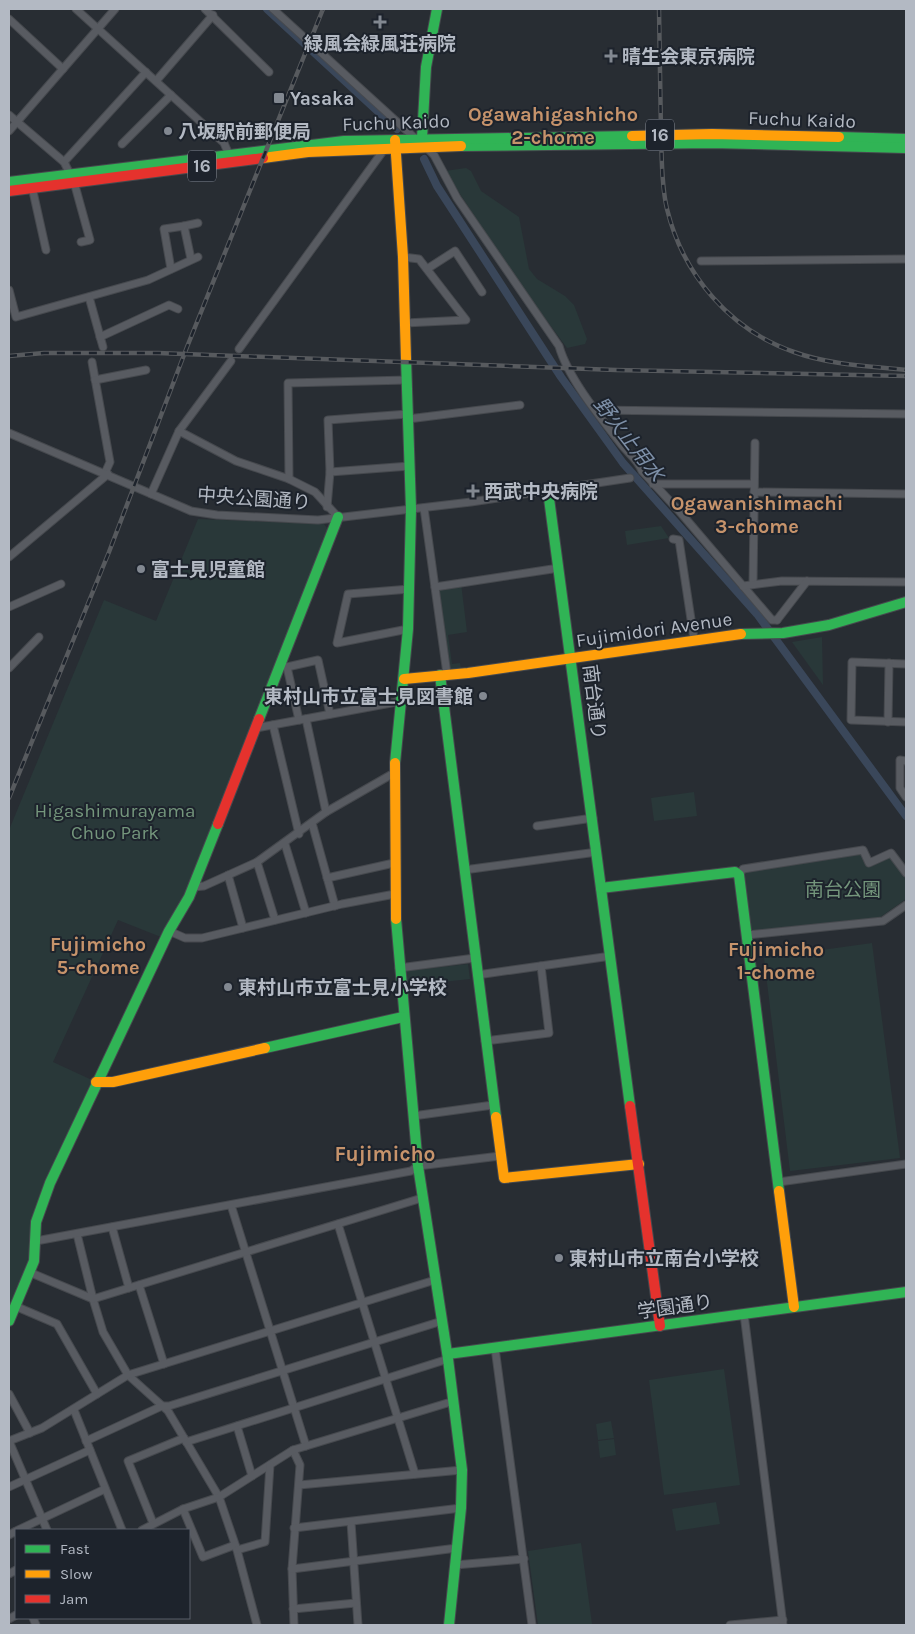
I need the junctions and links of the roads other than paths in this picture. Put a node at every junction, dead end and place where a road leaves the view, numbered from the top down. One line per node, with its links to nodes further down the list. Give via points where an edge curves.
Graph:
1 (76, 9): 8 (street)
2 (115, 9): 8 (street)
3 (205, 9): 6 (street)
4 (273, 9): 18 (street)
5 (437, 9): 18 (street, via 426,67)
6 (213, 15): 11 (street); 12 (street)
7 (9, 19): 9 (street)
8 (98, 29): 9 (street); 10 (street)
9 (63, 69): 15 (street)
10 (146, 72): 12 (street); 23 (street)
11 (269, 72)
12 (156, 81): 13 (street)
13 (171, 95): 19 (street); 22 (street, via 224,143)
14 (9, 115): 15 (street)
15 (16, 121): 16 (street); 23 (street)
16 (9, 131)
17 (906, 139): 18 (street, Fuchu Kaido / 16, via 712,134)
18 (421, 141): 20 (street, Fuchu Kaido / 16); 21 (street, Fuchu Kaido / 16); 51 (street, via 434,155 457,198 559,346 574,379)
19 (122, 144)
20 (392, 144): 22 (street, Fuchu Kaido / 16); 32 (street); 44 (street)
21 (906, 148)
22 (230, 158): 24 (street, Fuchu Kaido / 16)
23 (64, 162): 24 (street)
24 (71, 178): 25 (street, Fuchu Kaido / 16); 26 (street, Fuchu Kaido / 16); 30 (street, via 90,240)
25 (9, 182)
26 (32, 188): 27 (street, Fuchu Kaido / 16); 31 (street)
27 (9, 190)
28 (198, 223): 29 (street)
29 (184, 226): 35 (street, via 194,258); 35 (street, via 164,229)
30 (81, 242)
31 (46, 250)
32 (403, 257): 36 (street, via 419,258); 41 (street)
33 (906, 259): 34 (street)
34 (701, 261)
35 (171, 269): 39 (street, via 148,280)
36 (427, 269): 38 (street, via 455,251); 41 (street, via 466,320)
37 (9, 290): 39 (street, via 16,317)
38 (482, 292)
39 (88, 297): 42 (street)
40 (178, 309): 42 (street, via 169,305)
41 (405, 323): 49 (street)
42 (100, 337): 43 (street)
43 (103, 347)
44 (239, 349)
45 (231, 361): 54 (street)
46 (92, 362): 48 (street)
47 (146, 370): 48 (street)
48 (96, 380): 59 (street, via 110,462)
49 (407, 380): 53 (street); 61 (street, via 288,383)
50 (520, 405): 53 (street)
51 (597, 410): 52 (street); 62 (street)
52 (906, 414)
53 (408, 417): 57 (street); 58 (street, via 328,420)
54 (179, 431): 61 (street, via 236,461); 66 (street)
55 (9, 433): 59 (street, 中央公園通り)
56 (755, 443): 63 (street)
57 (410, 466): 58 (street); 70 (street)
58 (330, 472): 68 (street)
59 (109, 475): 66 (street, 中央公園通り); 73 (street)
60 (630, 478): 64 (street, 中央公園通り)
61 (289, 479): 68 (street, via 315,492)
62 (653, 484): 63 (street); 79 (street)
63 (754, 484): 65 (street)
64 (548, 491): 69 (street, 中央公園通り); 74 (street, 南台通り)
65 (754, 492): 67 (street); 78 (street)
66 (150, 494): 71 (street, 中央公園通り, via 191,511 217,515)
67 (906, 494)
68 (327, 507): 71 (street)
69 (424, 508): 70 (street, 中央公園通り); 80 (street)
70 (412, 509): 71 (street, 中央公園通り); 81 (street)
71 (338, 518): 92 (street)
72 (673, 539): 88 (street, via 679,540)
73 (9, 557)
74 (559, 568): 80 (street); 89 (street, 南台通り)
75 (807, 582): 76 (street); 78 (street); 84 (street)
76 (906, 582)
77 (61, 584): 83 (street)
78 (752, 584): 79 (street)
79 (743, 586): 84 (street, via 772,620)
80 (435, 587): 94 (street)
81 (410, 588): 85 (street); 85 (street, via 348,594 337,643)
82 (906, 602): 86 (street, Fujimidori Avenue, via 830,625)
83 (9, 607)
84 (777, 620): 86 (street)
85 (408, 629): 95 (street)
86 (781, 633): 88 (street, Fujimidori Avenue)
87 (39, 637): 93 (street)
88 (694, 639): 89 (street, Fujimidori Avenue)
89 (572, 658): 94 (street, Fujimidori Avenue); 107 (street, 南台通り)
90 (889, 663): 91 (street); 99 (street); 99 (street, via 852,662 851,720)
91 (906, 664)
92 (284, 666): 97 (street, via 318,660); 98 (street); 102 (street)
93 (9, 668)
94 (443, 675): 95 (street, Fujimidori Avenue); 115 (street)
95 (404, 679): 96 (street)
96 (402, 701): 97 (street); 104 (street)
97 (330, 714): 98 (street)
98 (302, 720): 101 (street); 106 (street)
99 (888, 722): 100 (street)
100 (906, 722)
101 (273, 725): 102 (street); 110 (street)
102 (256, 728): 120 (street)
103 (906, 760): 105 (street, via 900,760 900,788)
104 (394, 773): 106 (street); 114 (street)
105 (906, 797)
106 (326, 812): 108 (street)
107 (592, 818): 109 (street); 112 (street, 南台通り)
108 (312, 823): 110 (street); 119 (street)
109 (537, 826)
110 (299, 834): 111 (street)
111 (285, 844): 113 (street); 125 (street)
112 (597, 852): 115 (street); 121 (street, 南台通り)
113 (257, 862): 117 (street); 126 (street)
114 (394, 863): 119 (street); 122 (street)
115 (464, 870): 131 (street)
116 (906, 873): 118 (street, via 892,853 869,863 863,850 743,869)
117 (228, 875): 120 (street, via 204,886); 127 (street)
118 (739, 875): 121 (street, via 735,872); 129 (street)
119 (327, 878): 124 (street)
120 (193, 886): 128 (street)
121 (601, 888): 130 (street, 南台通り)
122 (395, 894): 124 (street); 133 (street)
123 (906, 905): 129 (street, via 883,921)
124 (335, 906): 125 (street)
125 (306, 913): 126 (street)
126 (276, 920): 127 (street)
127 (243, 928): 128 (street, via 202,938 185,938)
128 (169, 931): 137 (street)
129 (746, 935): 144 (street)
130 (611, 956): 132 (street); 141 (street, 南台通り)
131 (475, 958): 133 (street); 134 (street)
132 (541, 966): 134 (street); 136 (street, via 549,1033)
133 (399, 968): 135 (street)
134 (477, 975): 136 (street)
135 (404, 1016): 137 (street, via 113,1082); 139 (street)
136 (485, 1040): 138 (street)
137 (96, 1082): 150 (street, via 39,1211)
138 (493, 1105): 139 (street); 140 (street)
139 (412, 1116): 143 (street)
140 (500, 1156): 141 (street, via 504,1178 509,1179); 143 (street)
141 (639, 1164): 164 (street, 南台通り)
142 (906, 1164): 144 (street)
143 (418, 1166): 145 (street); 146 (street, via 410,1171)
144 (779, 1182): 160 (street)
145 (422, 1198): 147 (street); 153 (street)
146 (231, 1205): 148 (street); 151 (street)
147 (338, 1224): 151 (street); 158 (street)
148 (112, 1227): 149 (street); 155 (street)
149 (77, 1234): 150 (street); 157 (street)
150 (36, 1241): 152 (street)
151 (246, 1252): 154 (street); 165 (street)
152 (29, 1272): 157 (street); 159 (street)
153 (435, 1280): 158 (street); 163 (street)
154 (139, 1285): 155 (street); 169 (street)
155 (129, 1288): 157 (street)
156 (906, 1292): 160 (street, 学園通り)
157 (93, 1299): 171 (street, via 103,1332)
158 (362, 1302): 165 (street); 166 (street)
159 (15, 1306): 162 (street); 174 (street, via 57,1324)
160 (794, 1307): 161 (street, 学園通り)
161 (744, 1314): 164 (street, 学園通り); 215 (street)
162 (9, 1321)
163 (442, 1321): 166 (street); 168 (street)
164 (660, 1326): 167 (street, 学園通り)
165 (270, 1330): 169 (street); 170 (street)
166 (374, 1342): 170 (street); 172 (street)
167 (495, 1348): 168 (street, 学園通り); 209 (street)
168 (448, 1357): 172 (street); 175 (street)
169 (164, 1364): 171 (street)
170 (283, 1371): 176 (street); 177 (street)
171 (128, 1375): 174 (street); 176 (street)
172 (386, 1379): 177 (street); 179 (street)
173 (9, 1394): 181 (street)
174 (97, 1394): 178 (street)
175 (454, 1401): 179 (street); 189 (street)
176 (162, 1406): 182 (street); 184 (street)
177 (294, 1408): 180 (street); 185 (street)
178 (74, 1410): 181 (street); 184 (street)
179 (398, 1418): 185 (street); 190 (street)
180 (237, 1426): 182 (street); 191 (street)
181 (30, 1433): 183 (street)
182 (185, 1440): 196 (street); 201 (street, via 128,1461)
183 (9, 1441): 192 (street)
184 (86, 1441): 186 (street)
185 (306, 1446): 187 (street)
186 (90, 1450): 192 (street); 195 (street)
187 (293, 1450): 188 (street); 193 (street, via 300,1465)
188 (270, 1465): 191 (street); 207 (street, via 265,1542)
189 (462, 1470): 190 (street); 197 (street)
190 (415, 1474): 193 (street)
191 (252, 1476): 196 (street)
192 (26, 1479): 194 (street); 199 (street)
193 (299, 1485): 202 (street)
194 (9, 1487)
195 (105, 1489): 199 (street); 205 (street)
196 (219, 1497): 198 (street); 207 (street)
197 (461, 1508): 200 (street); 208 (street)
198 (183, 1509): 201 (street); 207 (street, via 203,1557)
199 (42, 1519): 203 (street); 204 (street)
200 (351, 1522): 202 (street); 210 (street)
201 (153, 1523): 206 (street)
202 (294, 1528): 212 (street)
203 (21, 1529)
204 (47, 1529)
205 (122, 1529)
206 (144, 1529)
207 (236, 1548): 216 (street)
208 (457, 1548): 210 (street); 211 (street)
209 (524, 1559): 211 (street); 220 (street)
210 (354, 1562): 212 (street); 213 (street)
211 (455, 1565): 219 (street)
212 (292, 1569): 214 (street)
213 (356, 1603): 214 (street); 218 (street)
214 (293, 1609): 217 (street)
215 (783, 1622): 222 (street)
216 (257, 1625)
217 (294, 1625)
218 (358, 1625)
219 (450, 1625)
220 (532, 1625)
221 (730, 1625): 222 (street)
222 (734, 1625)

